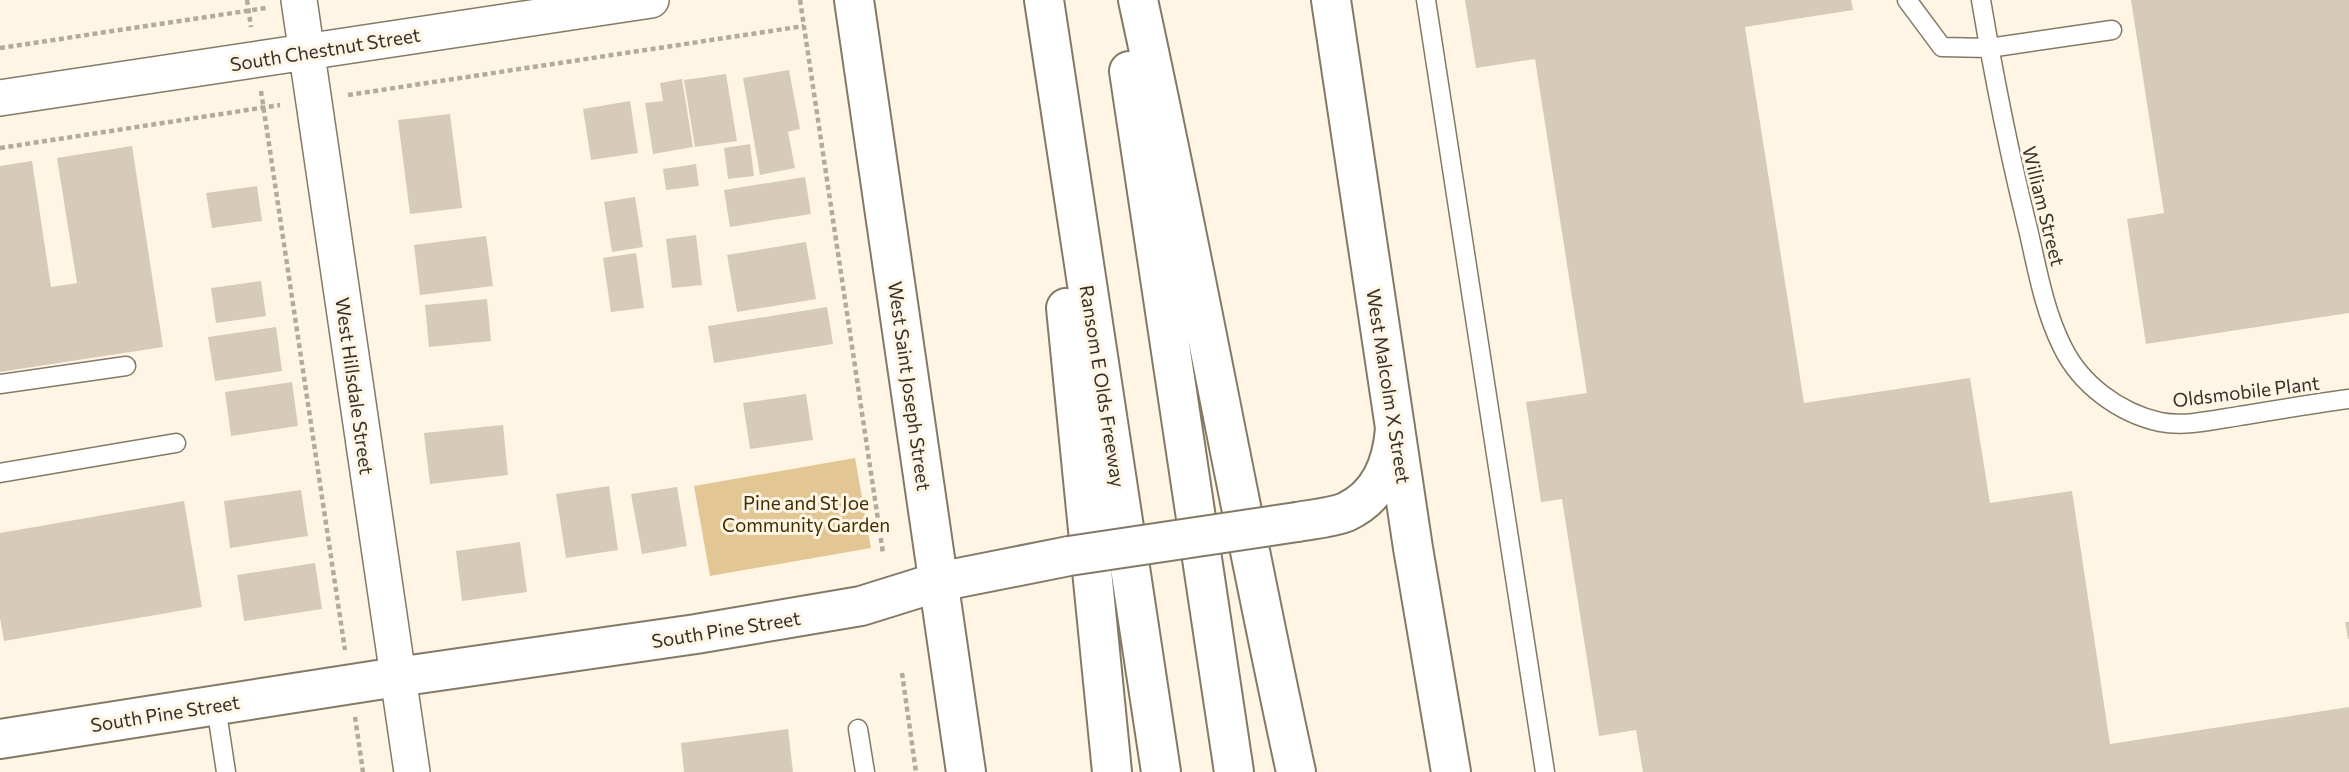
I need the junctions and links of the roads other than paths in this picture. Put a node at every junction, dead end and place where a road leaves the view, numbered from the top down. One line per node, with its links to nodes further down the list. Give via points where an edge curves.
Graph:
1 (651, 0): 12 (street, South Chestnut Street)
2 (854, 0): 24 (main road, West Saint Joseph Street)
3 (1034, 0): 33 (main road)
4 (1044, 0): 34 (main road, Ransom E Olds Freeway)
5 (1118, 0): 35 (main road)
6 (1138, 0): 36 (main road)
7 (1331, 0): 21 (main road, West Malcolm X Street)
8 (1426, 0): 38 (lane)
9 (1907, 0): 14 (lane, via 1942,47)
10 (1981, 0): 14 (lane, William Street)
11 (299, 1): 15 (street, West Hillsdale Street)
12 (581, 5): 15 (street, South Chestnut Street)
13 (2112, 30): 14 (lane)
14 (1989, 48): 20 (lane, William Street, via 2008,146 2053,324 2076,368)
15 (307, 51): 16 (street, South Chestnut Street); 25 (street, West Hillsdale Street)
16 (0, 97)
17 (126, 366): 18 (lane)
18 (0, 384)
19 (2349, 399): 20 (lane, Oldsmobile Plant, via 2183,423 2161,422)
20 (2111, 402)
21 (1395, 429): 24 (main road, South Pine Street, bridge, via 1382,481 1346,512 1069,556); 37 (main road, West Malcolm X Street)
22 (176, 443): 23 (lane)
23 (0, 473)
24 (939, 582): 25 (main road, South Pine Street, via 860,607); 32 (main road, West Saint Joseph Street)
25 (397, 677): 26 (main road, South Pine Street); 30 (street, West Hillsdale Street)
26 (216, 706): 28 (main road, South Pine Street); 29 (lane)
27 (858, 729): 31 (lane)
28 (0, 739)
29 (226, 772)
30 (412, 772)
31 (865, 772)
32 (965, 772)
33 (1112, 772)
34 (1161, 772)
35 (1234, 772)
36 (1296, 772)
37 (1451, 772)
38 (1545, 772)

